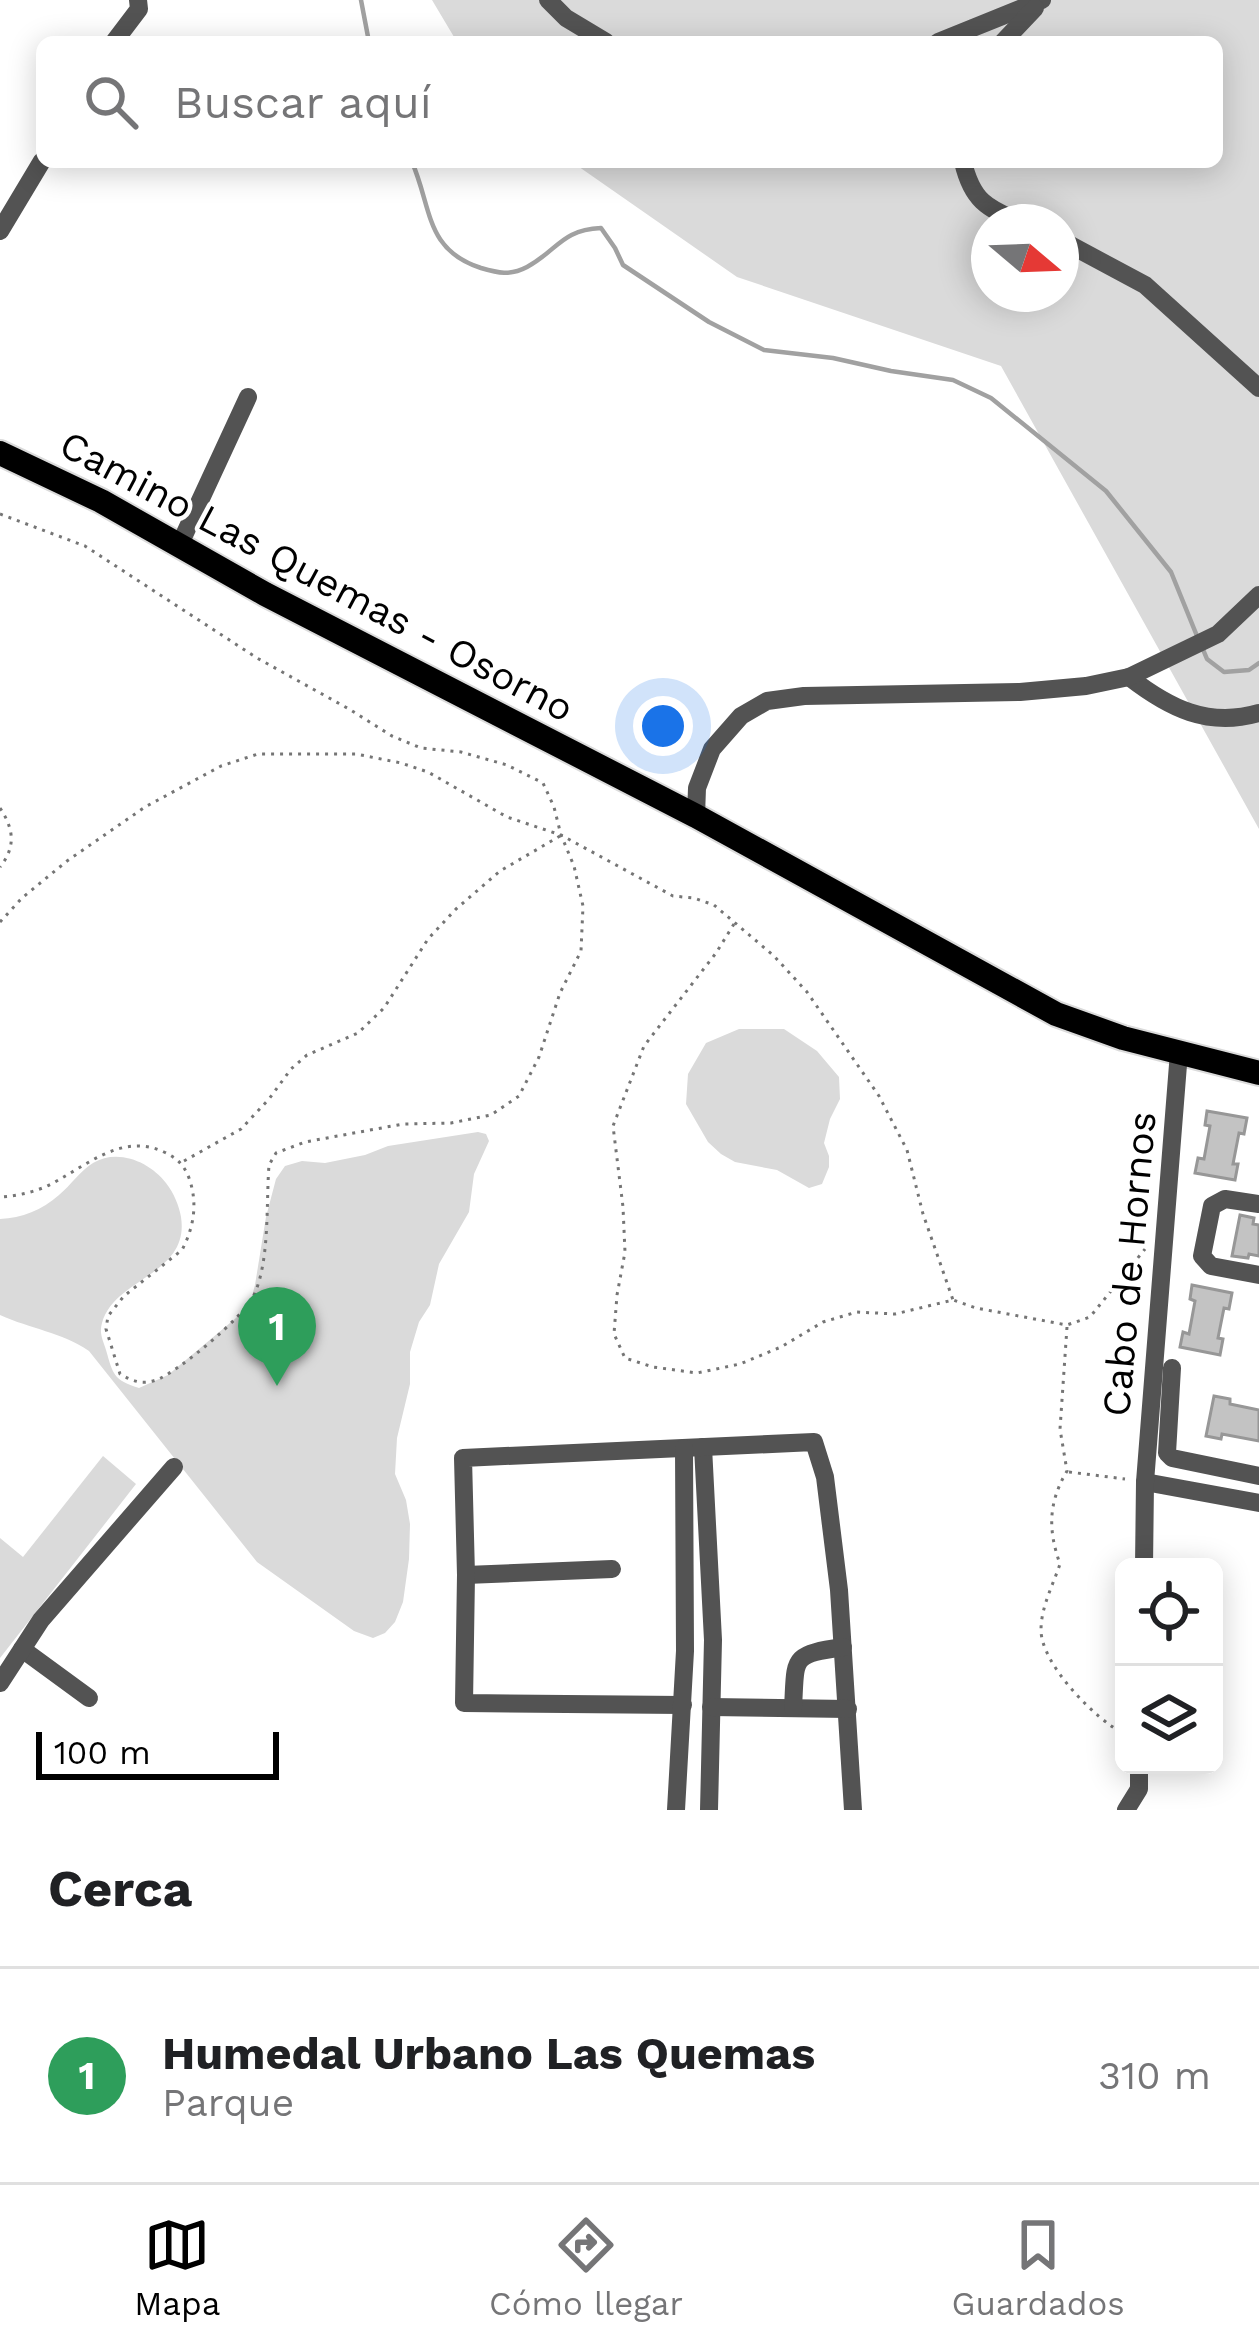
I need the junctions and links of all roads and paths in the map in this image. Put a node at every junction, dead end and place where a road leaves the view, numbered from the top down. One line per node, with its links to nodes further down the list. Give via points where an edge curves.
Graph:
1 (138, 0): 4 (street)
2 (548, 0): 5 (street)
3 (1042, 0): 6 (street); 7 (street)
4 (118, 36)
5 (596, 36)
6 (953, 36)
7 (1009, 36)
8 (38, 168): 11 (street)
9 (964, 168): 10 (street)
10 (983, 204)
11 (0, 231)
12 (1079, 250): 13 (street, via 1145,285)
13 (1259, 388)
14 (248, 397): 17 (street)
15 (0, 452): 17 (main road, Camino Las Quemas - Osorno)
16 (0, 514): 23 (path, via 85,546 392,736 507,765 543,783)
17 (180, 544): 22 (main road, Camino Las Quemas - Osorno)
18 (1259, 595): 19 (street, via 1218,634)
19 (1129, 677): 20 (street, via 1190,714); 22 (street, via 1020,692 767,701 712,749)
20 (1259, 713)
21 (0, 808): 24 (path, via 13,838)
22 (696, 816): 27 (main road, Camino Las Quemas - Osorno, via 1056,1014)
23 (561, 835): 25 (path, via 401,763 356,754 258,754 145,806); 26 (path, via 673,896 714,905); 29 (path, via 456,909 358,1033 307,1055 241,1129); 29 (path, via 583,906 581,950 519,1096 491,1115 403,1124 277,1153 269,1165 260,1274 246,1308 158,1380 131,1381 111,1350 108,1316 189,1237 194,1203)
24 (0, 868)
25 (0, 922)
26 (735, 923): 35 (path, via 808,992 879,1096 907,1150); 35 (path, via 644,1046 613,1126 625,1252 614,1334 625,1358 697,1373 740,1364 857,1312 895,1314)
27 (1179, 1052): 28 (main road, Camino Las Quemas - Osorno); 32 (street, Cabo de Hornos)
28 (1259, 1072)
29 (181, 1163): 30 (path, via 152,1148 112,1150 22,1196)
30 (0, 1197)
31 (1259, 1204): 33 (street, via 1217,1201)
32 (1166, 1224): 33 (street); 36 (path, via 1090,1317); 42 (street, Cabo de Hornos)
33 (1207, 1229): 34 (street, via 1205,1261)
34 (1259, 1275)
35 (952, 1300): 36 (path)
36 (1067, 1325): 40 (path, via 1060,1429)
37 (1172, 1368): 41 (street, via 1167,1453)
38 (693, 1448): 46 (street, via 464,1458); 47 (street, via 814,1442); 51 (street); 52 (street, via 713,1640)
39 (174, 1467): 48 (street)
40 (1067, 1472): 42 (path); 55 (path, via 1053,1495 1060,1564 1040,1633 1055,1669)
41 (1259, 1476)
42 (1145, 1482): 43 (street); 44 (street, Cabo de Hornos)
43 (1259, 1503)
44 (1144, 1558)
45 (612, 1569): 46 (street)
46 (466, 1575): 51 (street, via 464,1703)
47 (843, 1647): 53 (street, via 800,1659); 54 (street)
48 (22, 1649): 49 (street); 50 (street)
49 (0, 1683)
50 (89, 1698)
51 (682, 1705): 57 (street)
52 (711, 1707): 53 (street); 58 (street)
53 (793, 1708): 54 (street)
54 (848, 1709): 59 (street)
55 (1115, 1726)
56 (1139, 1774): 60 (street)
57 (676, 1810)
58 (709, 1810)
59 (853, 1810)
60 (1126, 1810)

